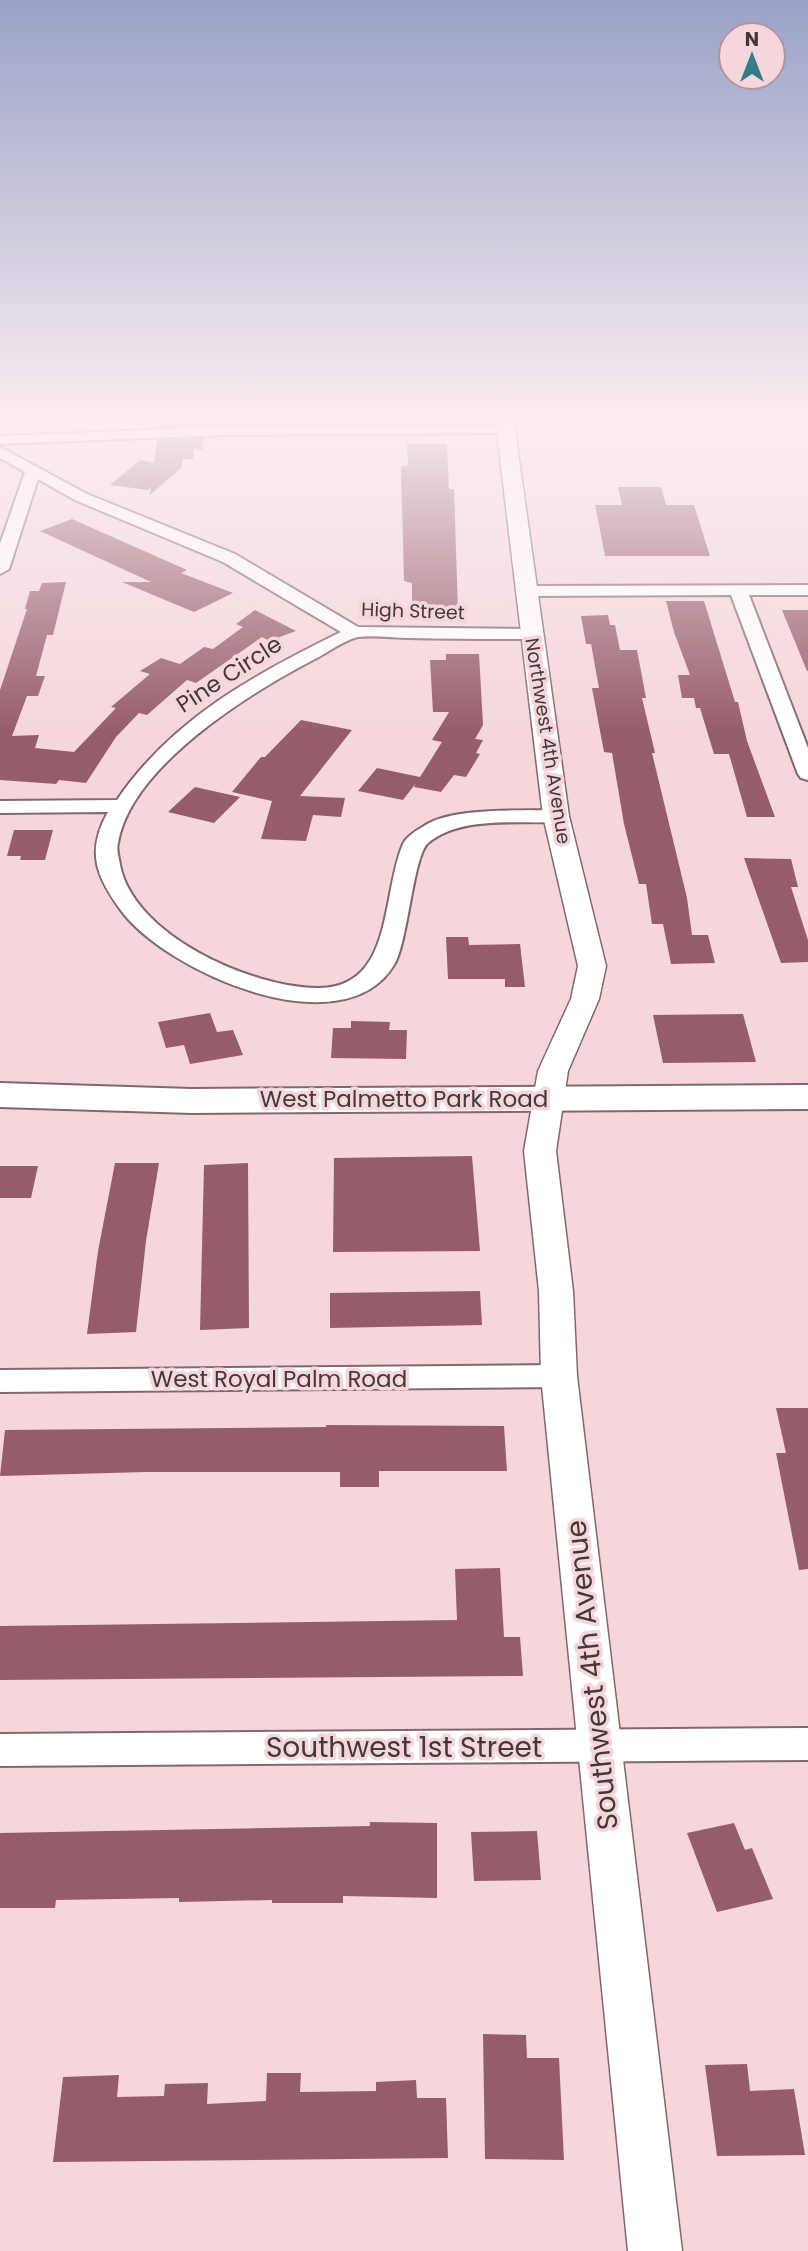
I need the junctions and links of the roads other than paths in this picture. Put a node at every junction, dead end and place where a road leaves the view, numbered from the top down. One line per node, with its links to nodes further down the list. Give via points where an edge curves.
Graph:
1 (16, 521): 4 (street)
2 (141, 521): 8 (street, High Street, via 229,558)
3 (517, 521): 7 (street, Northwest 4th Avenue)
4 (0, 569)
5 (738, 590): 6 (street); 7 (street); 10 (street)
6 (808, 590)
7 (526, 591): 9 (street, Northwest 4th Avenue)
8 (354, 632): 9 (street, High Street); 11 (street, Pine Circle, via 278,670 216,709 159,758)
9 (532, 634): 13 (street, Northwest 4th Avenue)
10 (808, 774)
11 (122, 806): 12 (street); 13 (street, Pine Circle, via 109,834 106,866 120,897 145,926 226,975 281,992 323,996 364,986 378,975 414,844 435,828 467,818)
12 (0, 807)
13 (556, 816): 16 (street, Northwest 4th Avenue, via 592,966 588,990 553,1071)
14 (0, 1095): 16 (main road, West Palmetto Park Road)
15 (808, 1097): 16 (main road, West Palmetto Park Road)
16 (545, 1111): 17 (main road, West Palmetto Park Road, via 282,1127); 18 (main road, West Palmetto Park Road); 19 (street, Southwest 4th Avenue, via 540,1151 556,1291)
17 (0, 1121)
18 (808, 1122)
19 (559, 1376): 20 (street, West Royal Palm Road); 22 (street, Southwest 4th Avenue)
20 (0, 1381)
21 (808, 1744): 22 (street, Southwest 1st Street)
22 (600, 1746): 23 (street, Southwest 1st Street); 24 (street, Southwest 4th Avenue)
23 (0, 1750)
24 (655, 2251)

